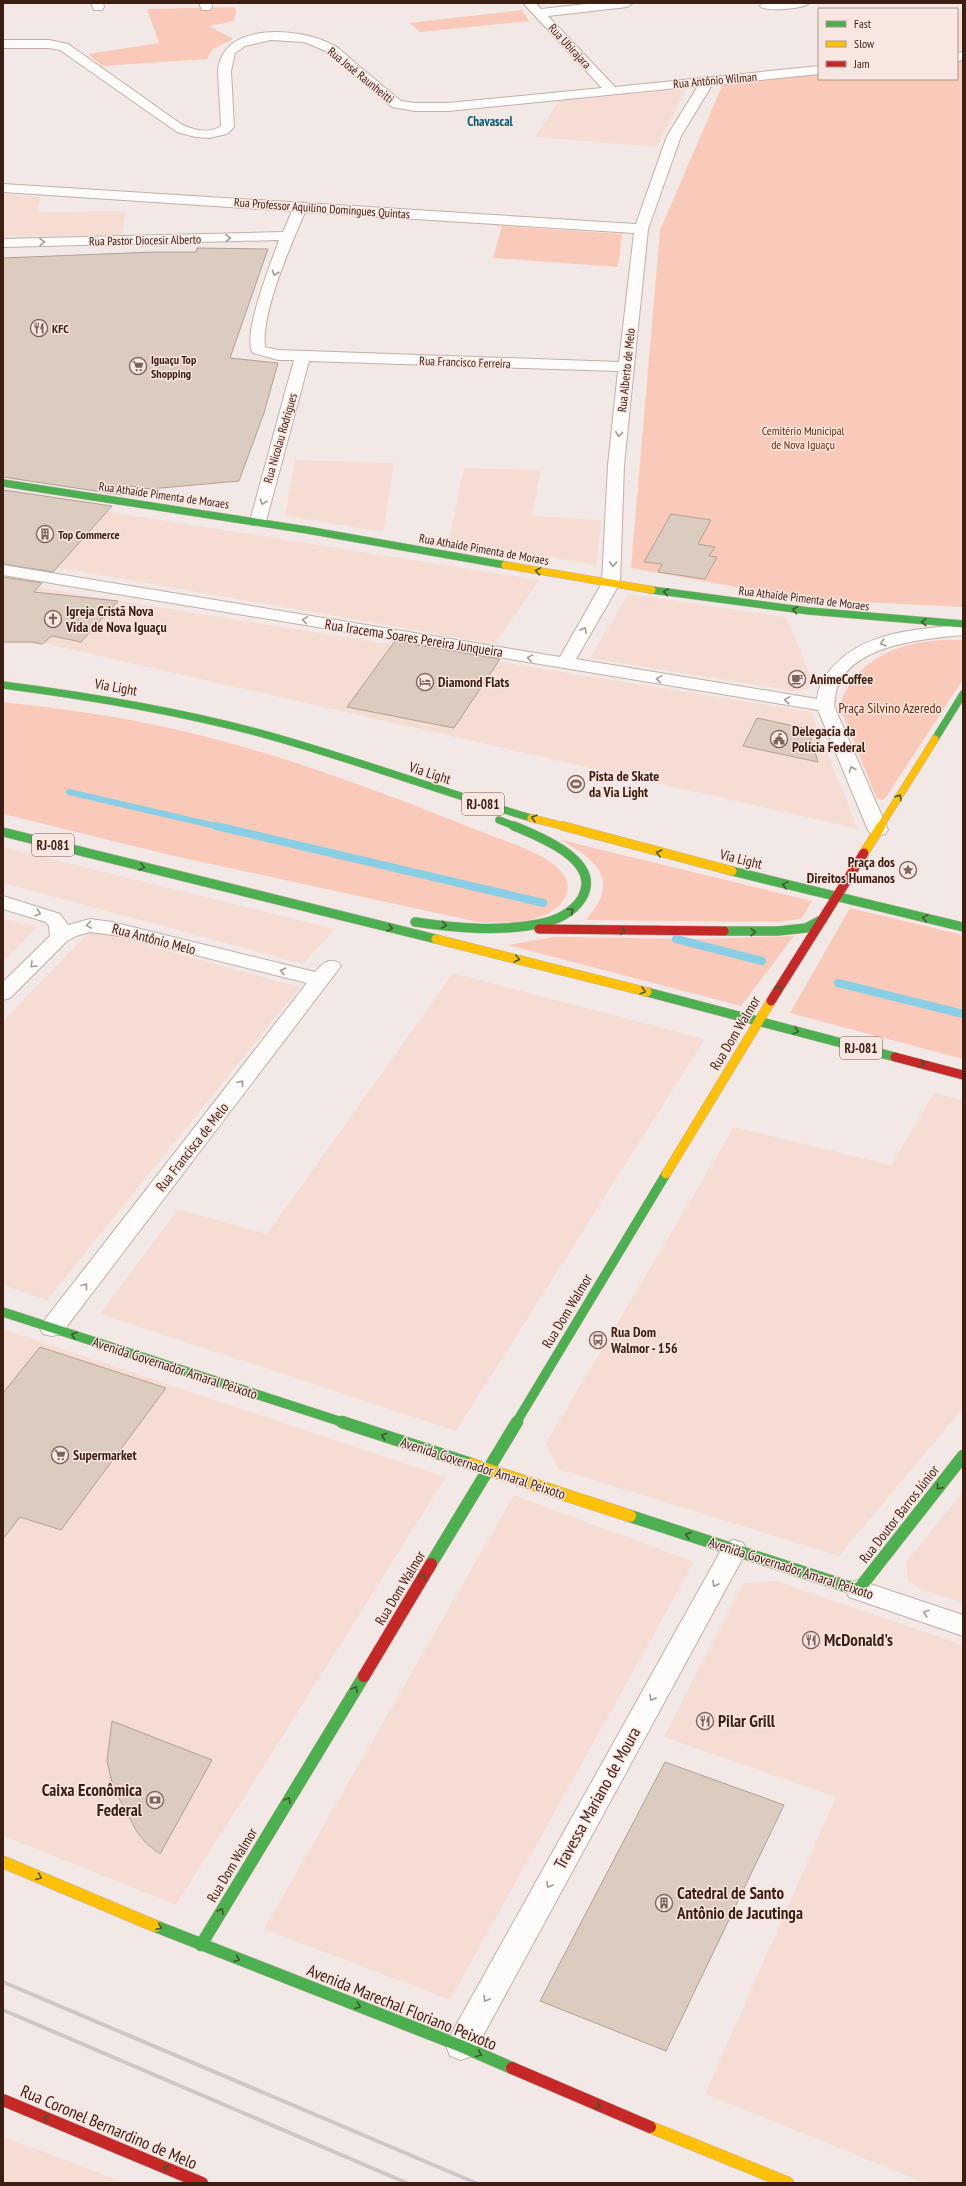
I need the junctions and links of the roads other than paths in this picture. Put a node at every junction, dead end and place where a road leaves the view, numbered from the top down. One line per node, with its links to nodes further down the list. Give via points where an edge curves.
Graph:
1 (529, 3): 5 (street, Rua Ubirajara)
2 (627, 3): 5 (street)
3 (803, 3): 4 (street)
4 (766, 6)
5 (539, 12): 9 (street, Rua Ubirajara)
6 (3, 44): 9 (street, Rua José Raunheitti, via 49,44 64,47 176,127 198,133 217,132 227,128 224,64 232,49 246,41 269,37 300,37 320,42 392,101 407,106 448,107)
7 (818, 70): 8 (street, Rua Antônio Wilman)
8 (708, 80): 9 (street, Rua Antônio Wilman); 12 (street, Rua Alberto de Melo, via 674,136)
9 (611, 90)
10 (3, 188): 11 (street, Rua Professor Aquilino Domingues Quintas)
11 (300, 207): 12 (street, Rua Professor Aquilino Domingues Quintas); 13 (street)
12 (641, 229): 16 (street, Rua Alberto de Melo)
13 (288, 236): 14 (street, Rua Pastor Diocesir Alberto, one-way to 13); 15 (street, Rua Francisco Ferreira, one-way to 15, via 262,314 256,346 265,353)
14 (3, 242)
15 (303, 356): 16 (street, Rua Francisco Ferreira); 18 (street, Rua Nicolau Rodrigues, one-way to 18)
16 (627, 367): 20 (street, Rua Alberto de Melo, one-way to 20, via 616,465)
17 (3, 483): 18 (main road, Rua Athaíde Pimenta de Moraes)
18 (258, 521): 20 (main road, Rua Athaíde Pimenta de Moraes, one-way to 18)
19 (3, 570): 23 (street, Rua Iracema Soares Pereira Junqueira, one-way to 19)
20 (611, 584): 21 (main road, Rua Athaíde Pimenta de Moraes, one-way to 20, via 807,612); 23 (street, Rua Alberto de Melo, one-way to 20)
21 (963, 624)
22 (963, 630): 26 (street, one-way to 26, via 898,638 871,647 850,661 836,676 829,686)
23 (565, 663): 26 (street, Rua Iracema Soares Pereira Junqueira, one-way to 23)
24 (3, 685): 27 (main road, Via Light / RJ-081, via 86,696 175,713 290,742)
25 (963, 694): 28 (main road, Rua Dom Walmor, one-way to 25)
26 (825, 706): 28 (street, one-way to 26)
27 (431, 788): 31 (main road, Via Light / RJ-081, one-way to 27, via 615,842); 35 (main road, one-way to 27, via 546,922 570,913 580,904 586,891 584,872 572,859 545,842)
28 (878, 830): 31 (main road, Rua Dom Walmor)
29 (3, 832): 30 (main road, RJ-081, one-way to 30)
30 (269, 898): 35 (main road, one-way to 35, via 405,921); 39 (main road, RJ-081, one-way to 39, via 587,976)
31 (836, 898): 33 (main road, Rua Dom Walmor); 34 (main road, Via Light / RJ-081, one-way to 31)
32 (3, 902): 36 (street, one-way to 36, via 53,918 57,922)
33 (823, 919): 35 (main road, one-way to 33, via 778,932 806,928); 39 (main road, Rua Dom Walmor, one-way to 33)
34 (963, 927)
35 (500, 928)
36 (60, 937): 37 (street, Rua Antônio Melo, one-way to 36, via 96,924 78,928); 38 (street, Rua Antônio Melo, one-way to 38)
37 (326, 973): 42 (street, Rua Francisca de Melo, one-way to 37)
38 (3, 994)
39 (759, 1022): 40 (main road, RJ-081, one-way to 40); 44 (main road, Rua Dom Walmor)
40 (963, 1075)
41 (3, 1312): 42 (main road, Avenida Governador Amaral Peixoto)
42 (52, 1328): 44 (main road, Avenida Governador Amaral Peixoto, one-way to 42)
43 (963, 1456): 46 (main road, Rua Doutor Barros Júnior, one-way to 46)
44 (488, 1469): 45 (main road, Avenida Governador Amaral Peixoto, one-way to 44); 49 (main road, Rua Dom Walmor, one-way to 44)
45 (734, 1550): 46 (main road, Avenida Governador Amaral Peixoto); 50 (street, Travessa Mariano de Moura, one-way to 50)
46 (858, 1590): 47 (street, Avenida Governador Amaral Peixoto, one-way to 46)
47 (963, 1626)
48 (3, 1862): 49 (main road, Avenida Marechal Floriano Peixoto, one-way to 49)
49 (201, 1944): 50 (main road, Avenida Marechal Floriano Peixoto, one-way to 50)
50 (460, 2046): 53 (main road, Avenida Marechal Floriano Peixoto, one-way to 53)
51 (3, 2100): 52 (main road, Rua Coronel Bernardino de Melo, one-way to 51)
52 (202, 2183)
53 (788, 2183)

